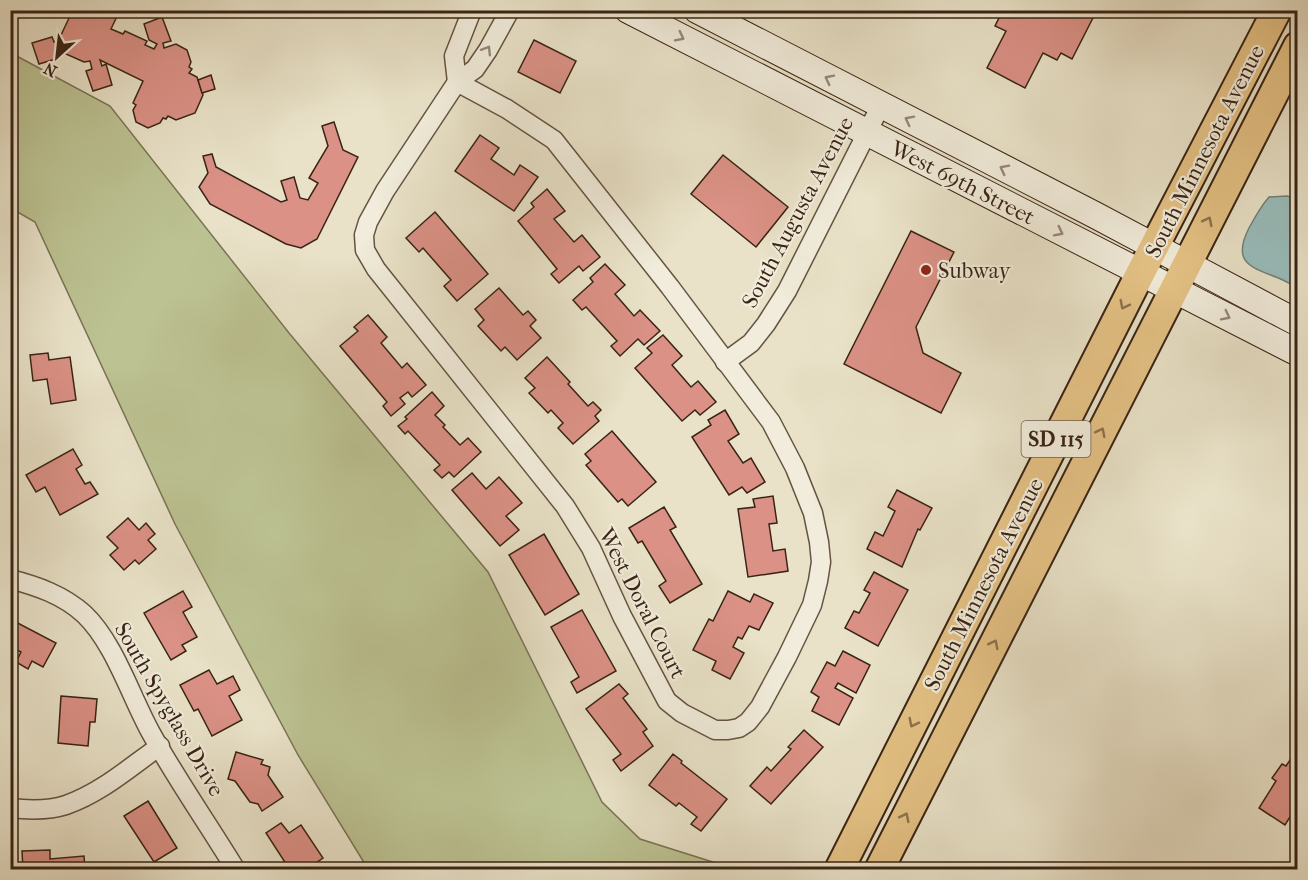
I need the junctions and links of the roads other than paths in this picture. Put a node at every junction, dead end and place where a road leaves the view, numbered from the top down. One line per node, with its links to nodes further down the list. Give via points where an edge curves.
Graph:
1 (472, 10): 7 (street, via 454,56)
2 (510, 10): 7 (street, one-way to 2, via 475,69)
3 (628, 10): 9 (main road, West 69th Street, one-way to 9)
4 (697, 10): 8 (main road, West 69th Street, one-way to 4)
5 (1276, 10): 10 (main road, South Minnesota Avenue / SD 115)
6 (1298, 46): 12 (main road, South Minnesota Avenue / SD 115, one-way to 6)
7 (457, 82): 15 (street, West Doral Court, via 554,140); 15 (street, West Doral Court, via 368,222 365,250 376,269 565,506 591,548 667,701 715,730 739,728 760,707 812,605 821,561 813,513 795,468 771,422)
8 (880, 105): 9 (street, South Augusta Avenue); 10 (main road, West 69th Street, one-way to 8)
9 (867, 133): 11 (main road, West 69th Street, one-way to 11); 15 (street, South Augusta Avenue, via 787,291 751,343)
10 (1155, 246): 11 (main road, South Minnesota Avenue / SD 115); 12 (main road, West 69th Street)
11 (1140, 274): 12 (main road, West 69th Street); 20 (main road, South Minnesota Avenue / SD 115, one-way to 20)
12 (1180, 277): 13 (main road, West 69th Street); 14 (main road, West 69th Street, one-way to 14); 21 (main road, South Minnesota Avenue / SD 115, one-way to 12)
13 (1298, 323)
14 (1298, 353)
15 (725, 362)
16 (10, 579): 17 (street, South Spyglass Drive, via 66,599 85,615 103,636)
17 (160, 746): 18 (street, via 97,791 64,806); 19 (street, South Spyglass Drive)
18 (10, 808)
19 (236, 870)
20 (839, 870)
21 (879, 870)

